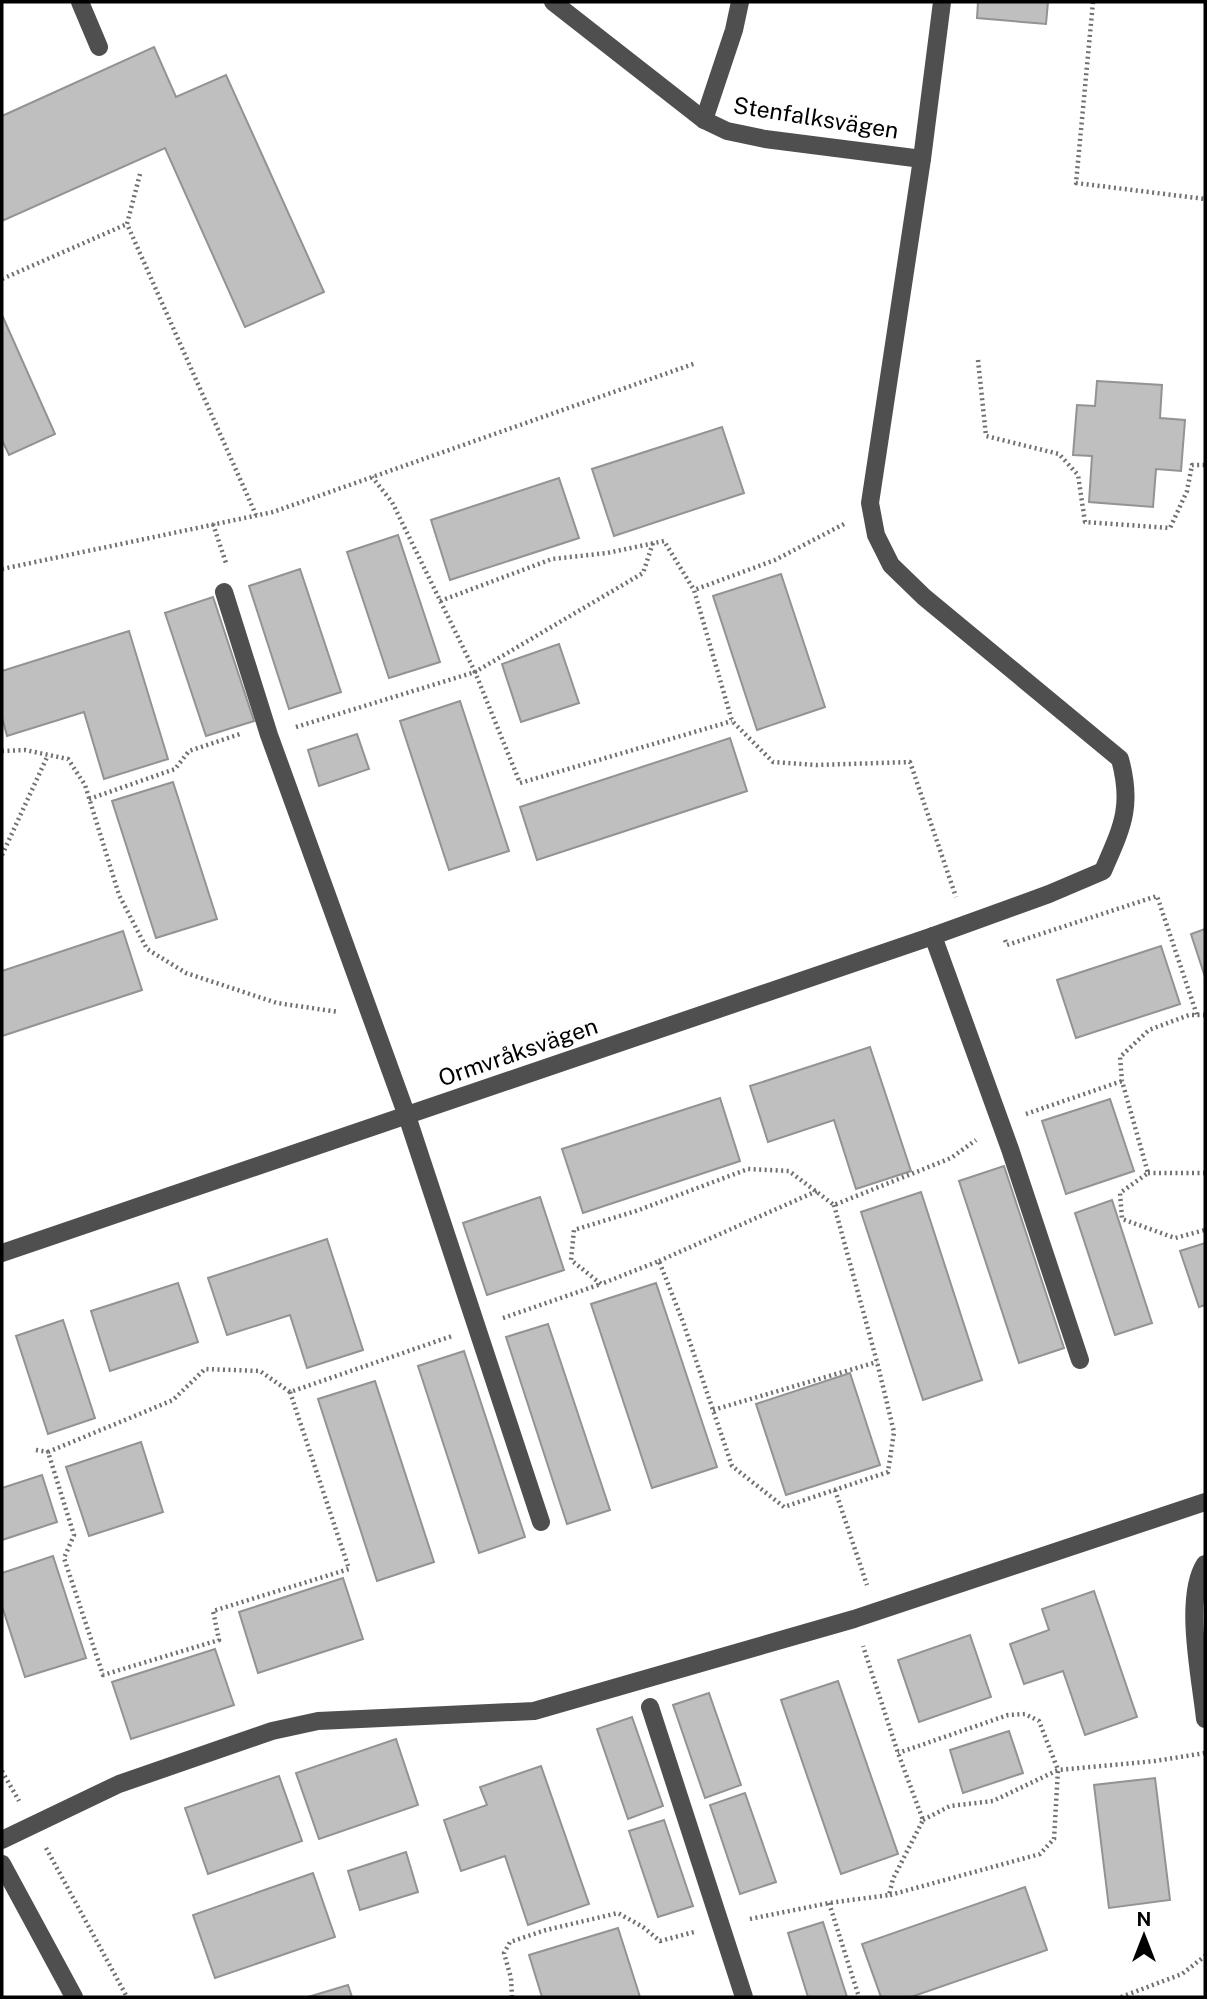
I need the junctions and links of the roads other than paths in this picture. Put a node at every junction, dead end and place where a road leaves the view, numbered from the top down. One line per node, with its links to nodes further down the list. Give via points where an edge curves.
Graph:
1 (80, 2): 5 (street)
2 (553, 2): 6 (street, Stenfalksvägen)
3 (740, 2): 6 (street, Stenfalksvägen)
4 (942, 2): 7 (street, Stenfalksvägen)
5 (99, 47)
6 (704, 120): 7 (street, Stenfalksvägen, via 727,131 765,139)
7 (922, 159): 8 (street, Stenfalksvägen)
8 (871, 511): 10 (street, Ormvråksvägen, via 876,535 891,565 1120,759 1126,782 1127,810 1102,871)
9 (224, 592): 11 (street, via 267,730)
10 (933, 936): 11 (street, Ormvråksvägen); 13 (street)
11 (407, 1116): 12 (street, Ormvråksvägen); 15 (street)
12 (2, 1253)
13 (1080, 1360)
14 (1205, 1502): 19 (street, via 854,1619 534,1711 318,1721 272,1731 119,1784)
15 (541, 1522)
16 (1205, 1564): 18 (street, via 1193,1605)
17 (650, 1707): 22 (street)
18 (1205, 1719)
19 (2, 1840)
20 (2, 1864): 21 (street)
21 (74, 1997)
22 (744, 1997)

